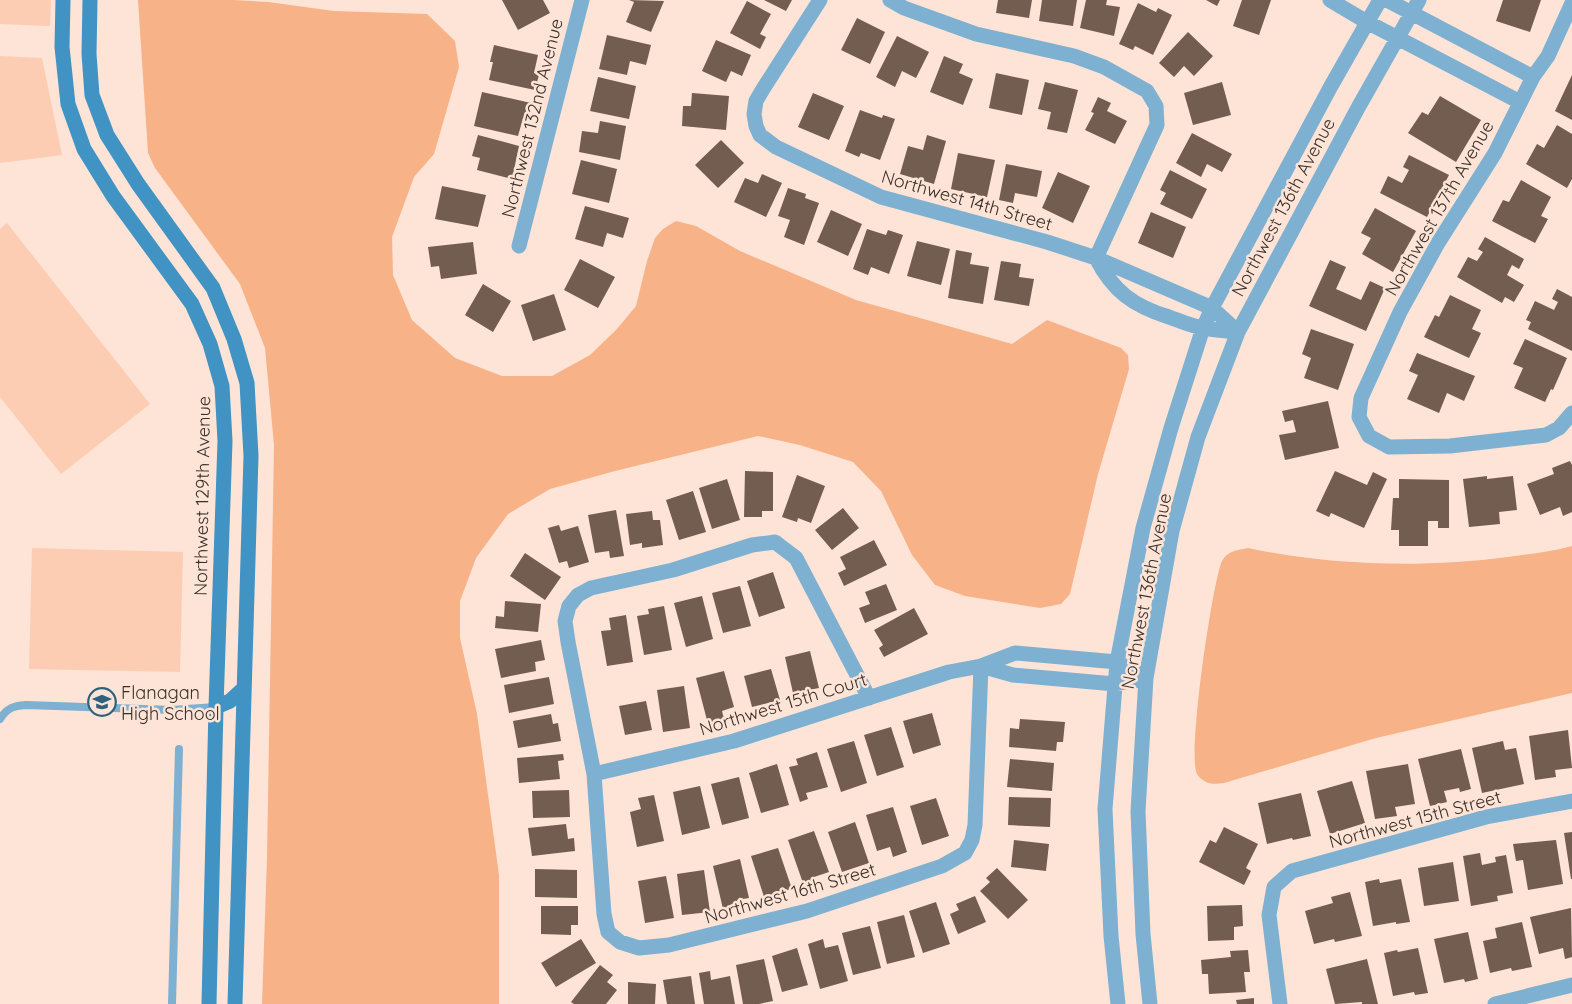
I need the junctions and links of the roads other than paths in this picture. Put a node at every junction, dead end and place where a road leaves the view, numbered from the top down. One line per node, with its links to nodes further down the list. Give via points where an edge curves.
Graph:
1 (63, 0): 29 (street, Northwest 129th Avenue, via 62,47 68,104 84,149 113,196 192,304 210,344 222,386 225,441)
2 (90, 0): 27 (street, via 92,95 107,135 212,288 234,339 247,383 251,456)
3 (582, 0): 17 (street, Northwest 132nd Avenue)
4 (820, 0): 18 (street, Northwest 14th Street, via 756,101 754,114 760,135 776,147 881,197)
5 (890, 0): 18 (street, via 976,34 1074,56 1104,67 1147,91 1156,106 1156,125)
6 (1330, 0): 11 (street)
7 (1380, 0): 11 (street, Northwest 136th Avenue)
8 (1387, 0): 10 (street)
9 (1572, 3): 15 (street, Northwest 137th Avenue, via 1548,56)
10 (1415, 7): 12 (street, Northwest 136th Avenue); 13 (street)
11 (1368, 22): 12 (street); 19 (street, Northwest 136th Avenue)
12 (1399, 38): 14 (street); 21 (street, Northwest 136th Avenue)
13 (1475, 47): 14 (street); 15 (street)
14 (1462, 72): 16 (street)
15 (1533, 77): 16 (street, Northwest 137th Avenue)
16 (1520, 102): 22 (street, Northwest 137th Avenue, via 1494,153 1400,312 1361,398 1359,417 1368,436 1390,447 1450,446 1546,435 1559,428)
17 (519, 246)
18 (1096, 258): 19 (street, Northwest 14th Street); 20 (street, via 1110,281 1130,300 1154,313)
19 (1212, 308): 20 (street, Northwest 136th Avenue); 21 (street, Northwest 14th Street)
20 (1203, 328): 21 (street); 23 (street, Northwest 136th Avenue, via 1143,528)
21 (1238, 332): 25 (street, Northwest 136th Avenue, via 1198,437 1172,531)
22 (1572, 413)
23 (1117, 662): 24 (street, Northwest 15th Court, via 1015,653); 25 (street, Northwest 15th Court); 26 (street, Northwest 136th Avenue)
24 (981, 666): 26 (street, Northwest 15th Court, via 1013,675); 28 (street, Northwest 15th Court, via 950,672); 32 (street, Northwest 16th Street, via 975,825 965,853 942,866 807,911 670,946 639,948 620,942 608,932 604,914)
25 (1146, 678): 26 (street, Northwest 15th Court); 39 (street, Northwest 136th Avenue, via 1138,811 1143,934)
26 (1115, 684): 38 (street, Northwest 136th Avenue, via 1105,809)
27 (243, 689): 29 (street, via 230,701); 37 (street)
28 (869, 698): 32 (street, Northwest 15th Court, via 734,741); 32 (street, via 796,558 775,542 752,545 673,570 592,588 578,595 569,606 565,621)
29 (216, 707): 30 (lane, via 172,710 26,705 11,706); 36 (street, Northwest 129th Avenue)
30 (0, 719)
31 (179, 749): 35 (lane)
32 (594, 774)
33 (1572, 801): 40 (street, Northwest 15th Street, via 1486,817 1292,871 1274,887 1269,914)
34 (1572, 985): 41 (street)
35 (172, 1004)
36 (209, 1004)
37 (234, 1004)
38 (1118, 1004)
39 (1150, 1004)
40 (1280, 1004)
41 (1495, 1004)

